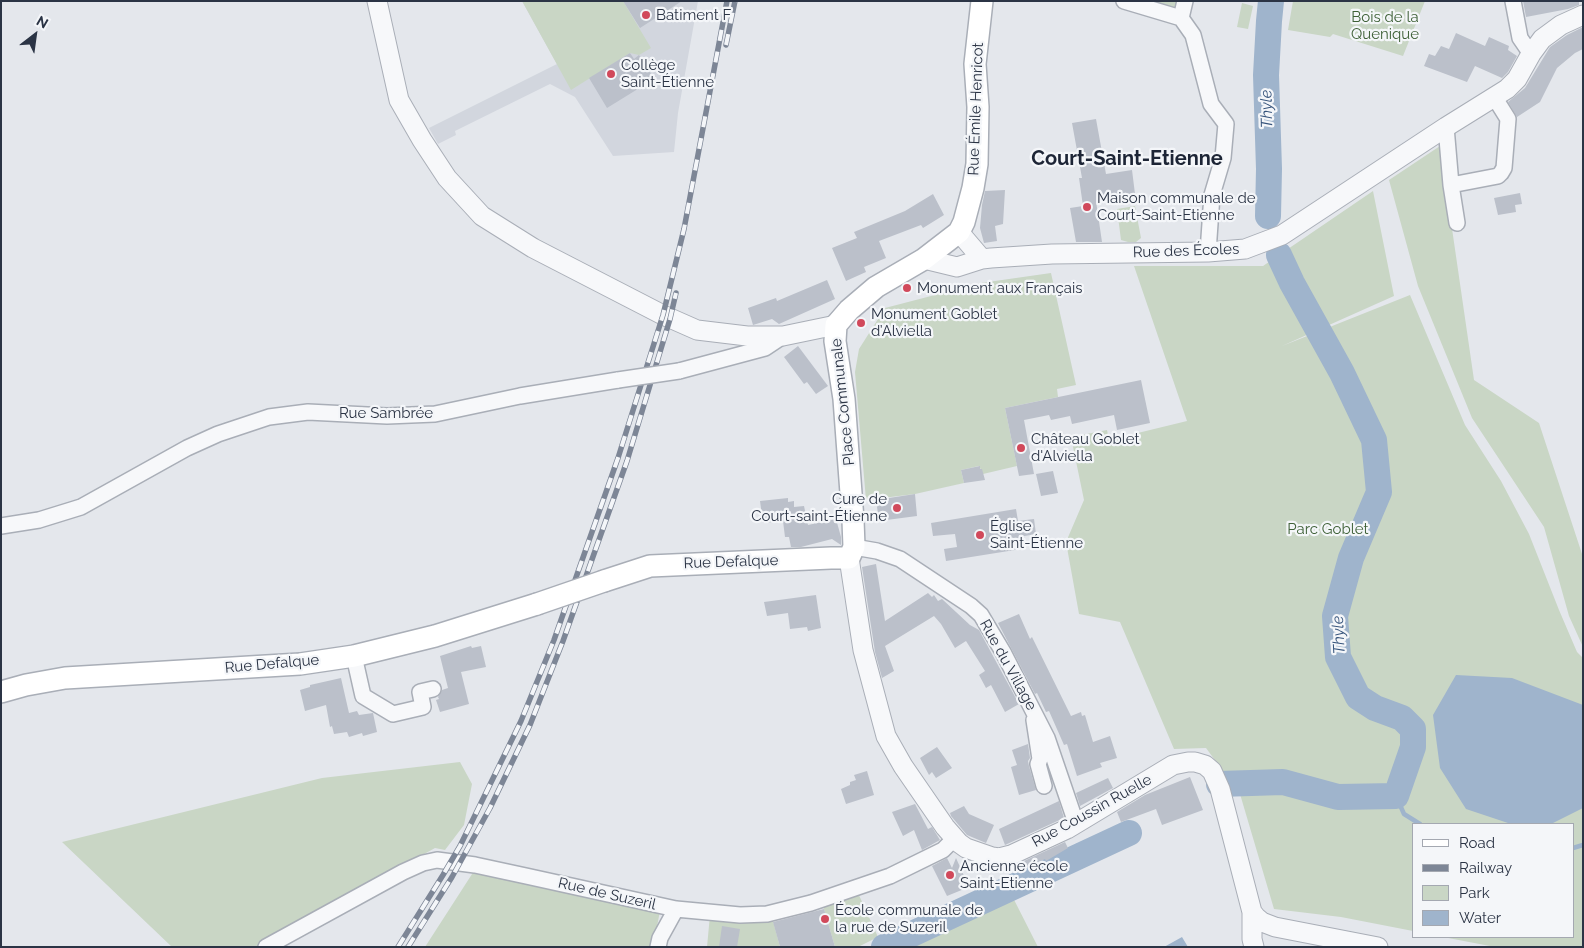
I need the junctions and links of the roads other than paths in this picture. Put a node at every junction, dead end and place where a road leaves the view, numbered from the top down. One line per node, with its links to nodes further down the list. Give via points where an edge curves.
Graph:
1 (377, 1): 18 (street, via 399,100 447,178 482,216 534,248 697,330)
2 (982, 1): 13 (main road, Rue Émile Henricot, via 975,64 978,147 973,188)
3 (1124, 1): 7 (street)
4 (1185, 1): 7 (street)
5 (1513, 1): 8 (street, via 1518,32)
6 (1583, 15): 8 (street, Rue des Écoles, via 1551,31)
7 (1181, 18): 14 (street, via 1193,35 1211,104 1226,124 1223,158 1212,195)
8 (1530, 54): 9 (street, Rue des Écoles, via 1512,85)
9 (1493, 98): 10 (street, Rue des Écoles); 11 (street, via 1508,119 1502,173)
10 (1446, 127): 11 (street); 14 (street, Rue des Écoles, via 1274,238 1245,249)
11 (1451, 185): 12 (street)
12 (1457, 224)
13 (959, 232): 15 (main road, Place Communale); 16 (street)
14 (1208, 252): 16 (street, Rue des Écoles, via 1052,254)
15 (924, 259): 16 (street, via 957,267); 17 (main road, Place Communale, via 876,287)
16 (982, 259)
17 (836, 325): 18 (street); 20 (main road, Place Communale, via 844,399)
18 (783, 336): 19 (street, Rue Sambrée, bridge, via 765,348 679,371 520,396 435,414 387,416 308,412 270,417 187,448 81,507 39,520)
19 (1, 526)
20 (852, 553): 21 (main road, Rue Defalque, bridge, via 650,566 435,636); 24 (street, Rue du Village, via 877,551 900,560 971,606 991,631); 27 (street, Rue Coussin Ruelle, via 863,650 886,736 900,762)
21 (354, 656): 22 (street, via 363,696 393,714 423,707 420,692); 23 (main road, Rue Defalque, via 300,664 65,678)
22 (433, 689)
23 (1, 692)
24 (1034, 711): 25 (street, via 1038,764); 26 (street, Rue du Village, via 1048,738)
25 (1044, 786)
26 (1076, 823): 27 (street, Rue Coussin Ruelle, via 999,858 966,848); 29 (street, Rue Coussin Ruelle, via 1173,765 1188,762 1204,765 1212,770 1220,789)
27 (954, 839): 28 (street, Rue de Suzeril, via 944,850 890,876 811,903 767,914)
28 (676, 909): 31 (street, Rue de Suzeril, via 437,860 403,872); 32 (street)
29 (1252, 912): 30 (street, via 1262,922); 33 (street, Rue Coussin Ruelle)
30 (1275, 927): 33 (street); 34 (street)
31 (266, 947)
32 (658, 947)
33 (1254, 947)
34 (1378, 947)

